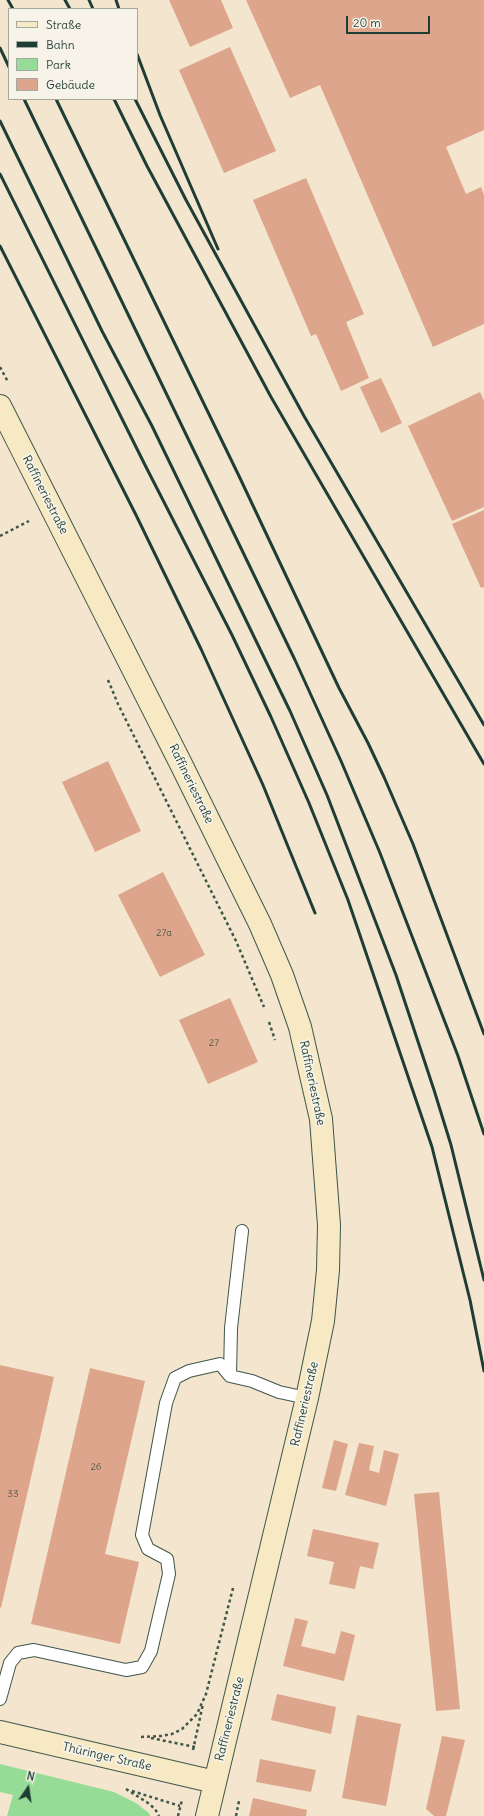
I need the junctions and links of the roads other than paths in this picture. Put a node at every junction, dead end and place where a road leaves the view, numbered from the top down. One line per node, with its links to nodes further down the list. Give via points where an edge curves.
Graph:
1 (0, 406): 4 (main road, Raffineriestraße, via 260,924 300,1027 321,1119 328,1225 328,1270 323,1321)
2 (242, 1231): 3 (lane, via 231,1328)
3 (230, 1376): 4 (lane); 5 (lane, via 220,1364 189,1371 175,1378 166,1403 142,1535 148,1549 167,1559 169,1574 151,1651 142,1667 126,1670 34,1650 18,1653 10,1663)
4 (307, 1398): 7 (main road, Raffineriestraße)
5 (0, 1699)
6 (0, 1732): 7 (main road, Thüringer Straße)
7 (215, 1782): 8 (main road, Raffineriestraße)
8 (208, 1814)

